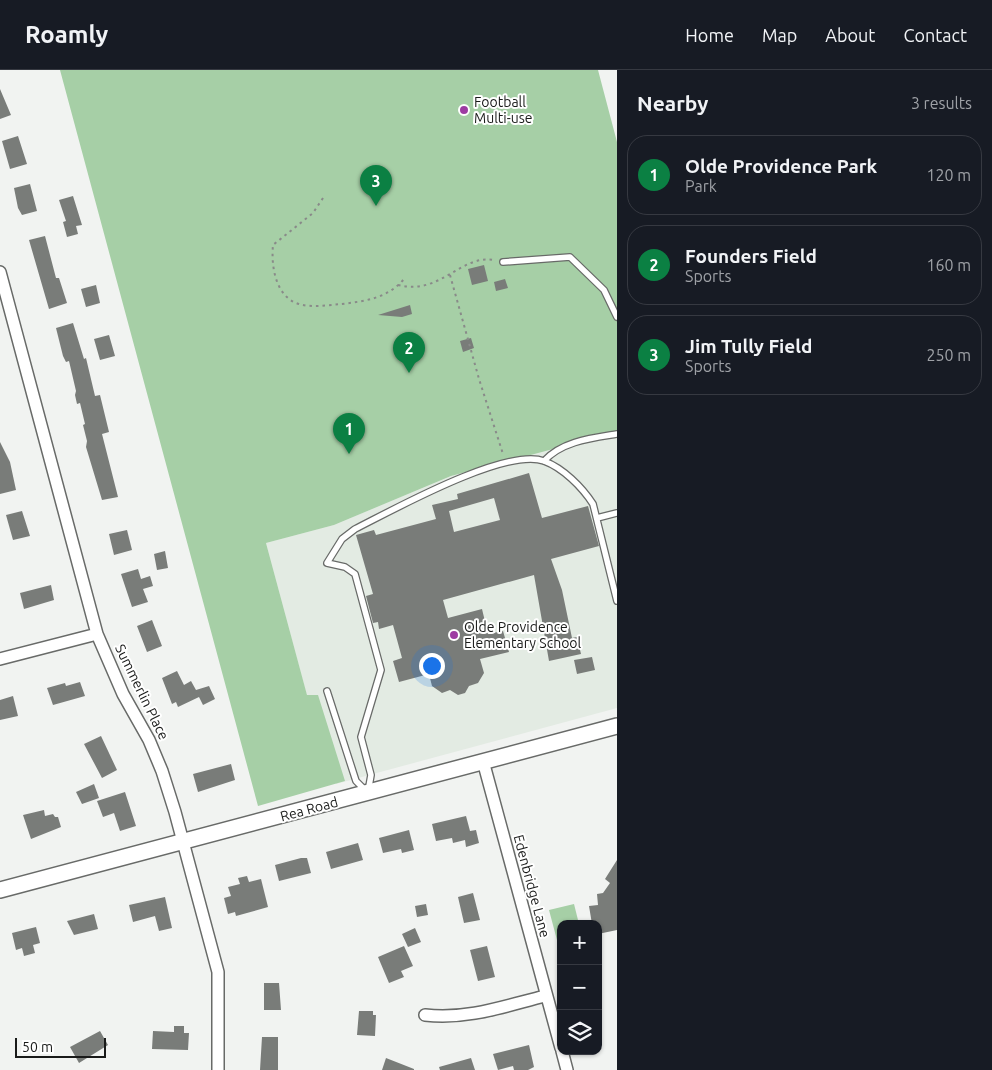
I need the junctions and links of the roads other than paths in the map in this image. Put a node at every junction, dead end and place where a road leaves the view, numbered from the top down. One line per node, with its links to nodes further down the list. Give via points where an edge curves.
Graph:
1 (503, 262): 3 (lane, via 570,257 604,290)
2 (0, 272): 9 (street, Summerlin Place)
3 (617, 317)
4 (617, 434): 5 (lane, via 567,445 552,452)
5 (544, 461): 7 (lane, via 567,475 587,495); 14 (lane, via 529,459 505,463 463,476 355,529 342,539 327,563 345,567 356,574 381,670 361,737 371,774)
6 (617, 513): 7 (lane)
7 (597, 518): 8 (lane)
8 (617, 600)
9 (97, 634): 10 (street); 15 (street, Summerlin Place, via 162,771)
10 (0, 659)
11 (327, 690): 14 (lane, via 356,781)
12 (617, 726): 13 (main road, Rea Road)
13 (483, 761): 14 (main road, Rea Road); 17 (street, Edenbridge Lane)
14 (368, 794): 15 (main road, Rea Road)
15 (183, 843): 16 (main road, Rea Road); 21 (street, Summerlin Place, via 218,972)
16 (0, 890)
17 (545, 996): 18 (street, via 466,1016); 19 (street, Edenbridge Lane)
18 (425, 1016)
19 (557, 1036)
20 (562, 1055): 22 (street, Edenbridge Lane)
21 (218, 1070)
22 (566, 1070)

